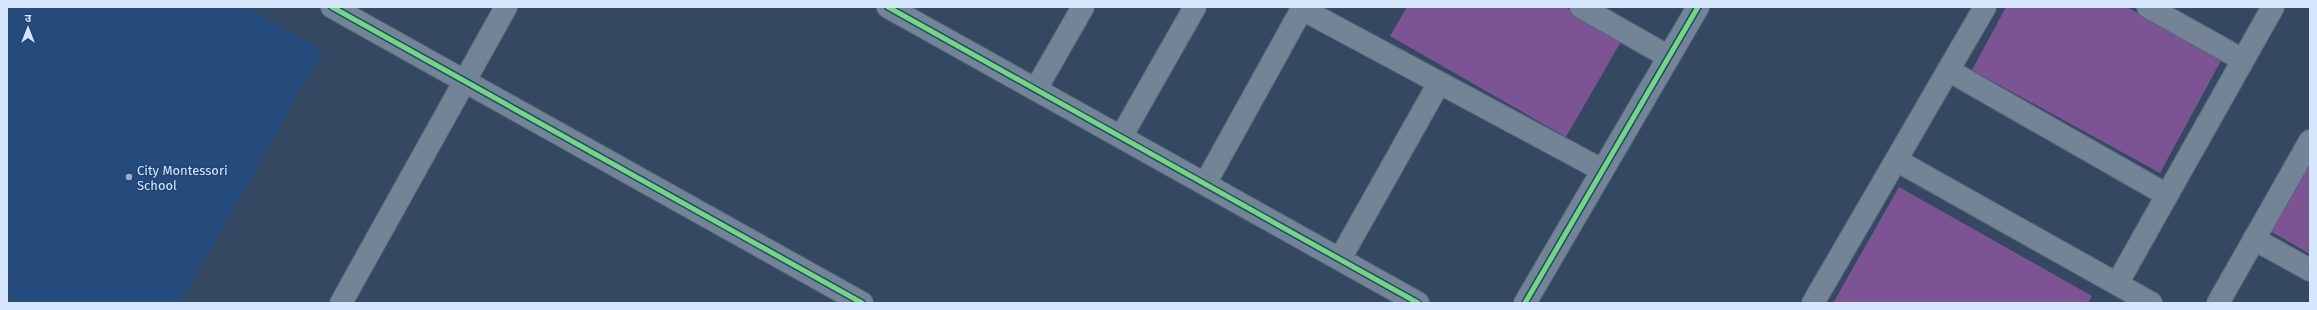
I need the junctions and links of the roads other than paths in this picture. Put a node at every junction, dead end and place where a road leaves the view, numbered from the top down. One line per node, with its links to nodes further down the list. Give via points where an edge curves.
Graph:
1 (332, 7): 15 (street)
2 (506, 7): 15 (street)
3 (888, 7): 17 (street)
4 (1083, 7): 17 (street)
5 (1195, 7): 18 (street)
6 (1581, 7): 12 (street)
7 (1698, 7): 12 (street)
8 (1985, 7): 14 (street)
9 (2148, 7): 13 (street)
10 (2273, 7): 13 (street)
11 (1302, 8): 16 (street); 22 (street)
12 (1669, 57): 21 (street)
13 (2242, 60): 23 (street)
14 (1948, 70): 20 (street); 23 (street)
15 (464, 81): 28 (street); 29 (street)
16 (1439, 83): 21 (street); 25 (street)
17 (1036, 89): 18 (street)
18 (1121, 137): 22 (street)
19 (2310, 141): 24 (street)
20 (1896, 160): 27 (street); 32 (street)
21 (1602, 170): 31 (street)
22 (1205, 184): 25 (street)
23 (2167, 195): 27 (street)
24 (2254, 239): 26 (street); 34 (street)
25 (1340, 259): 30 (street)
26 (2310, 270)
27 (2118, 284): 33 (street)
28 (342, 303)
29 (862, 303)
30 (1418, 303)
31 (1525, 303)
32 (1813, 303)
33 (2151, 303)
34 (2218, 303)

